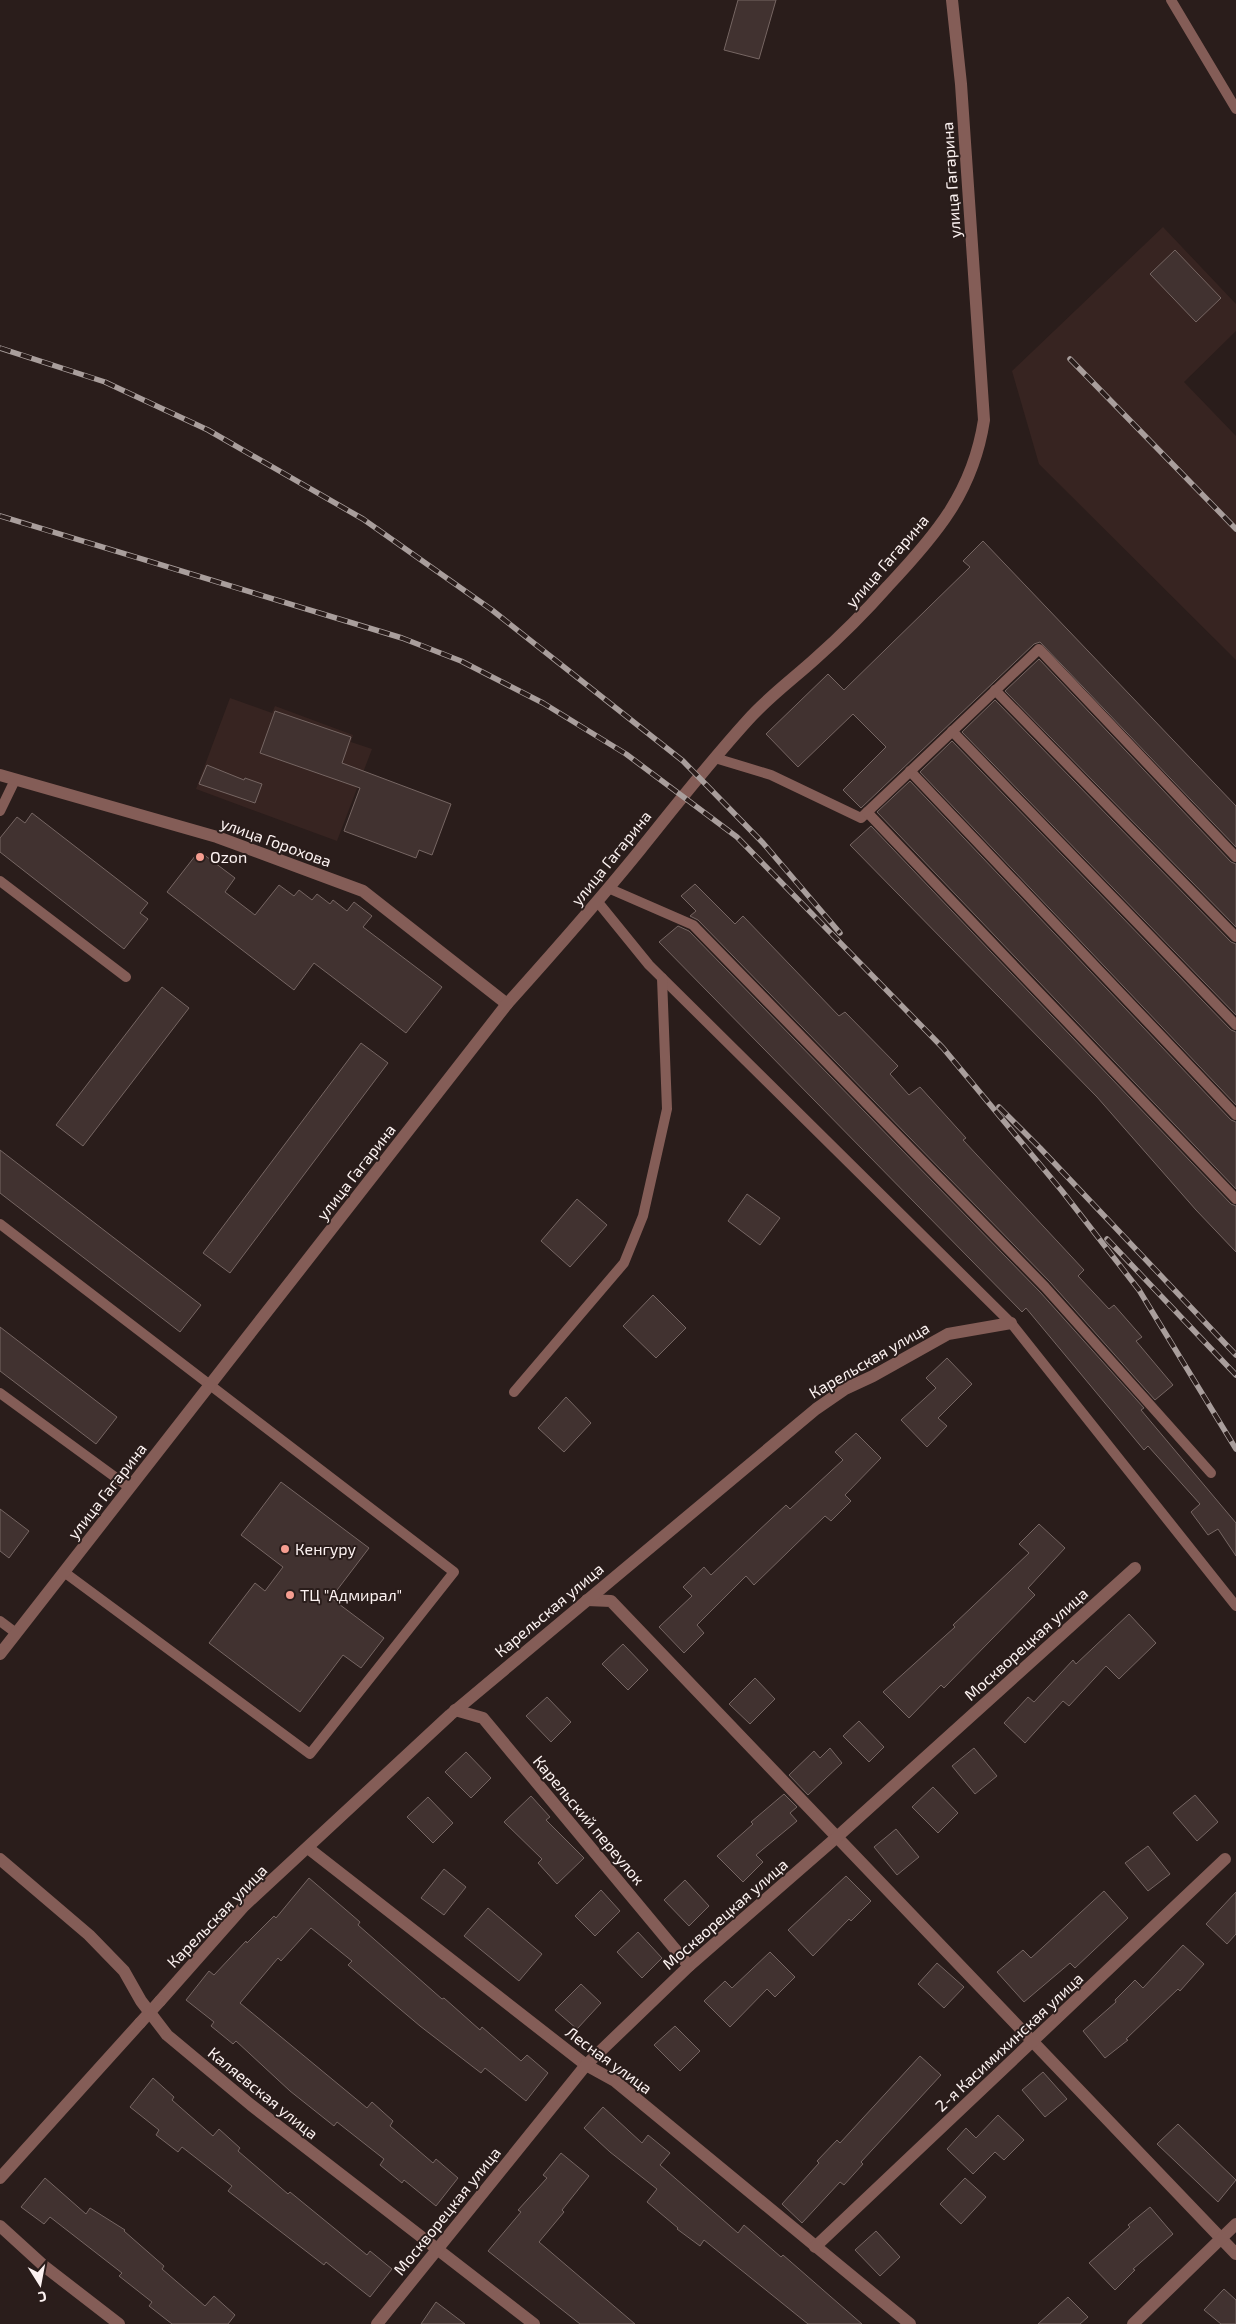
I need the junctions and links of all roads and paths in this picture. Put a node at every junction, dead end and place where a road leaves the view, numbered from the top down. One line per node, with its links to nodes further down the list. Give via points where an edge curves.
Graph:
1 (952, 0): 6 (street, улица Гагарина, via 982,384 984,420 979,449 966,485 922,550 845,633 749,718)
2 (1171, 0): 3 (lane)
3 (1236, 109)
4 (996, 690): 5 (lane); 12 (lane, via 1039,649); 16 (lane)
5 (952, 731): 7 (lane); 20 (lane)
6 (715, 758): 11 (lane, via 771,774 861,818); 14 (street, улица Гагарина, via 682,794)
7 (910, 771): 11 (lane); 21 (lane)
8 (0, 775): 9 (street, улица Горохова)
9 (15, 780): 10 (lane); 19 (street, улица Горохова, via 217,836 363,891)
10 (0, 811)
11 (867, 812): 22 (lane)
12 (1236, 857)
13 (0, 881): 17 (lane)
14 (608, 888): 15 (street, улица Гагарина); 28 (lane, via 693,925 1045,1287)
15 (597, 901): 18 (lane); 19 (street, улица Гагарина)
16 (1236, 937)
17 (126, 977)
18 (662, 978): 24 (lane); 26 (lane, via 667,1109 644,1216 624,1263)
19 (507, 1004): 25 (street, улица Гагарина)
20 (1236, 1025)
21 (1236, 1115)
22 (1236, 1199)
23 (0, 1224): 25 (lane)
24 (1011, 1323): 32 (street, Карельская улица, via 948,1334 846,1389 816,1409); 33 (lane)
25 (210, 1385): 29 (street, улица Гагарина); 31 (lane, via 454,1572 310,1754)
26 (514, 1392)
27 (0, 1393): 29 (lane)
28 (1211, 1474)
29 (130, 1488): 31 (street, улица Гагарина)
30 (1135, 1568): 38 (street, Москворецкая улица)
31 (64, 1572): 35 (street, улица Гагарина)
32 (587, 1600): 37 (street, Карельская улица); 38 (street, via 611,1601)
33 (1236, 1606)
34 (0, 1621): 35 (lane)
35 (16, 1633): 36 (street, улица Гагарина)
36 (0, 1654)
37 (455, 1710): 39 (street, Карельская улица); 42 (street, Карельский переулок, via 483,1718)
38 (837, 1837): 42 (street, Москворецкая улица); 43 (street)
39 (308, 1848): 44 (street, Лесная улица); 45 (street, Карельская улица, bridge, via 244,1906)
40 (1225, 1858): 43 (street, 2-я Касимихинская улица)
41 (0, 1859): 50 (street, Каляевская улица, via 89,1935 118,1965 167,2035 251,2105)
42 (689, 1966): 44 (street, Москворецкая улица)
43 (1034, 2042): 48 (street); 49 (street, 2-я Касимихинская улица)
44 (586, 2065): 49 (street, Лесная улица, via 615,2081); 50 (street, Москворецкая улица)
45 (0, 2178)
46 (1236, 2224): 48 (street)
47 (0, 2226): 52 (street, via 44,2266)
48 (1221, 2238): 51 (street); 56 (street)
49 (815, 2247): 55 (street, Лесная улица)
50 (438, 2249): 53 (street, Москворецкая улица); 54 (street, Каляевская улица)
51 (1236, 2254)
52 (119, 2324)
53 (377, 2324)
54 (534, 2324)
55 (910, 2324)
56 (1133, 2324)

